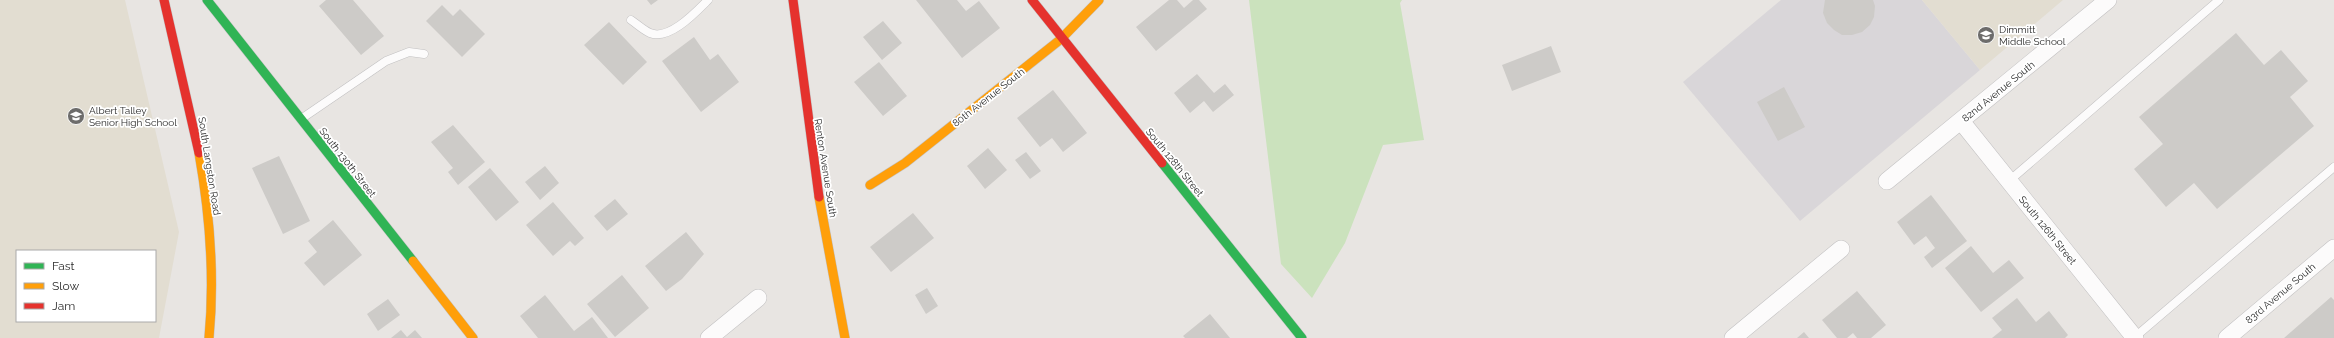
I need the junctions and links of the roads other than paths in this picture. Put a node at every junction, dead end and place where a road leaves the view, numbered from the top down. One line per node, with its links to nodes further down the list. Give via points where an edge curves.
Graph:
1 (164, 0): 21 (street, South Langston Road, via 194,127 206,197 213,278)
2 (206, 0): 12 (street, South 130th Street)
3 (708, 0): 9 (lane, via 676,27 663,33 651,33)
4 (793, 0): 24 (street, Renton Avenue South, via 814,170)
5 (1032, 0): 10 (street, South 128th Street)
6 (1099, 0): 10 (street, 80th Avenue South)
7 (2108, 0): 13 (street, 82nd Avenue South)
8 (2219, 0): 16 (lane)
9 (631, 20)
10 (1062, 39): 17 (street, 80th Avenue South, via 905,163); 25 (street, South 128th Street)
11 (424, 54): 12 (lane, via 409,52 386,61)
12 (300, 119): 22 (street, South 130th Street)
13 (1961, 121): 15 (street, 82nd Avenue South); 16 (street, South 126th Street)
14 (2334, 167): 27 (lane)
15 (1887, 181)
16 (2009, 181): 27 (street, South 126th Street)
17 (870, 185)
18 (2334, 248): 28 (street, 83rd Avenue South)
19 (1841, 249): 26 (street)
20 (758, 298): 23 (street)
21 (209, 338)
22 (473, 338)
23 (709, 338)
24 (845, 338)
25 (1302, 338)
26 (1733, 338)
27 (2135, 338)
28 (2227, 338)

